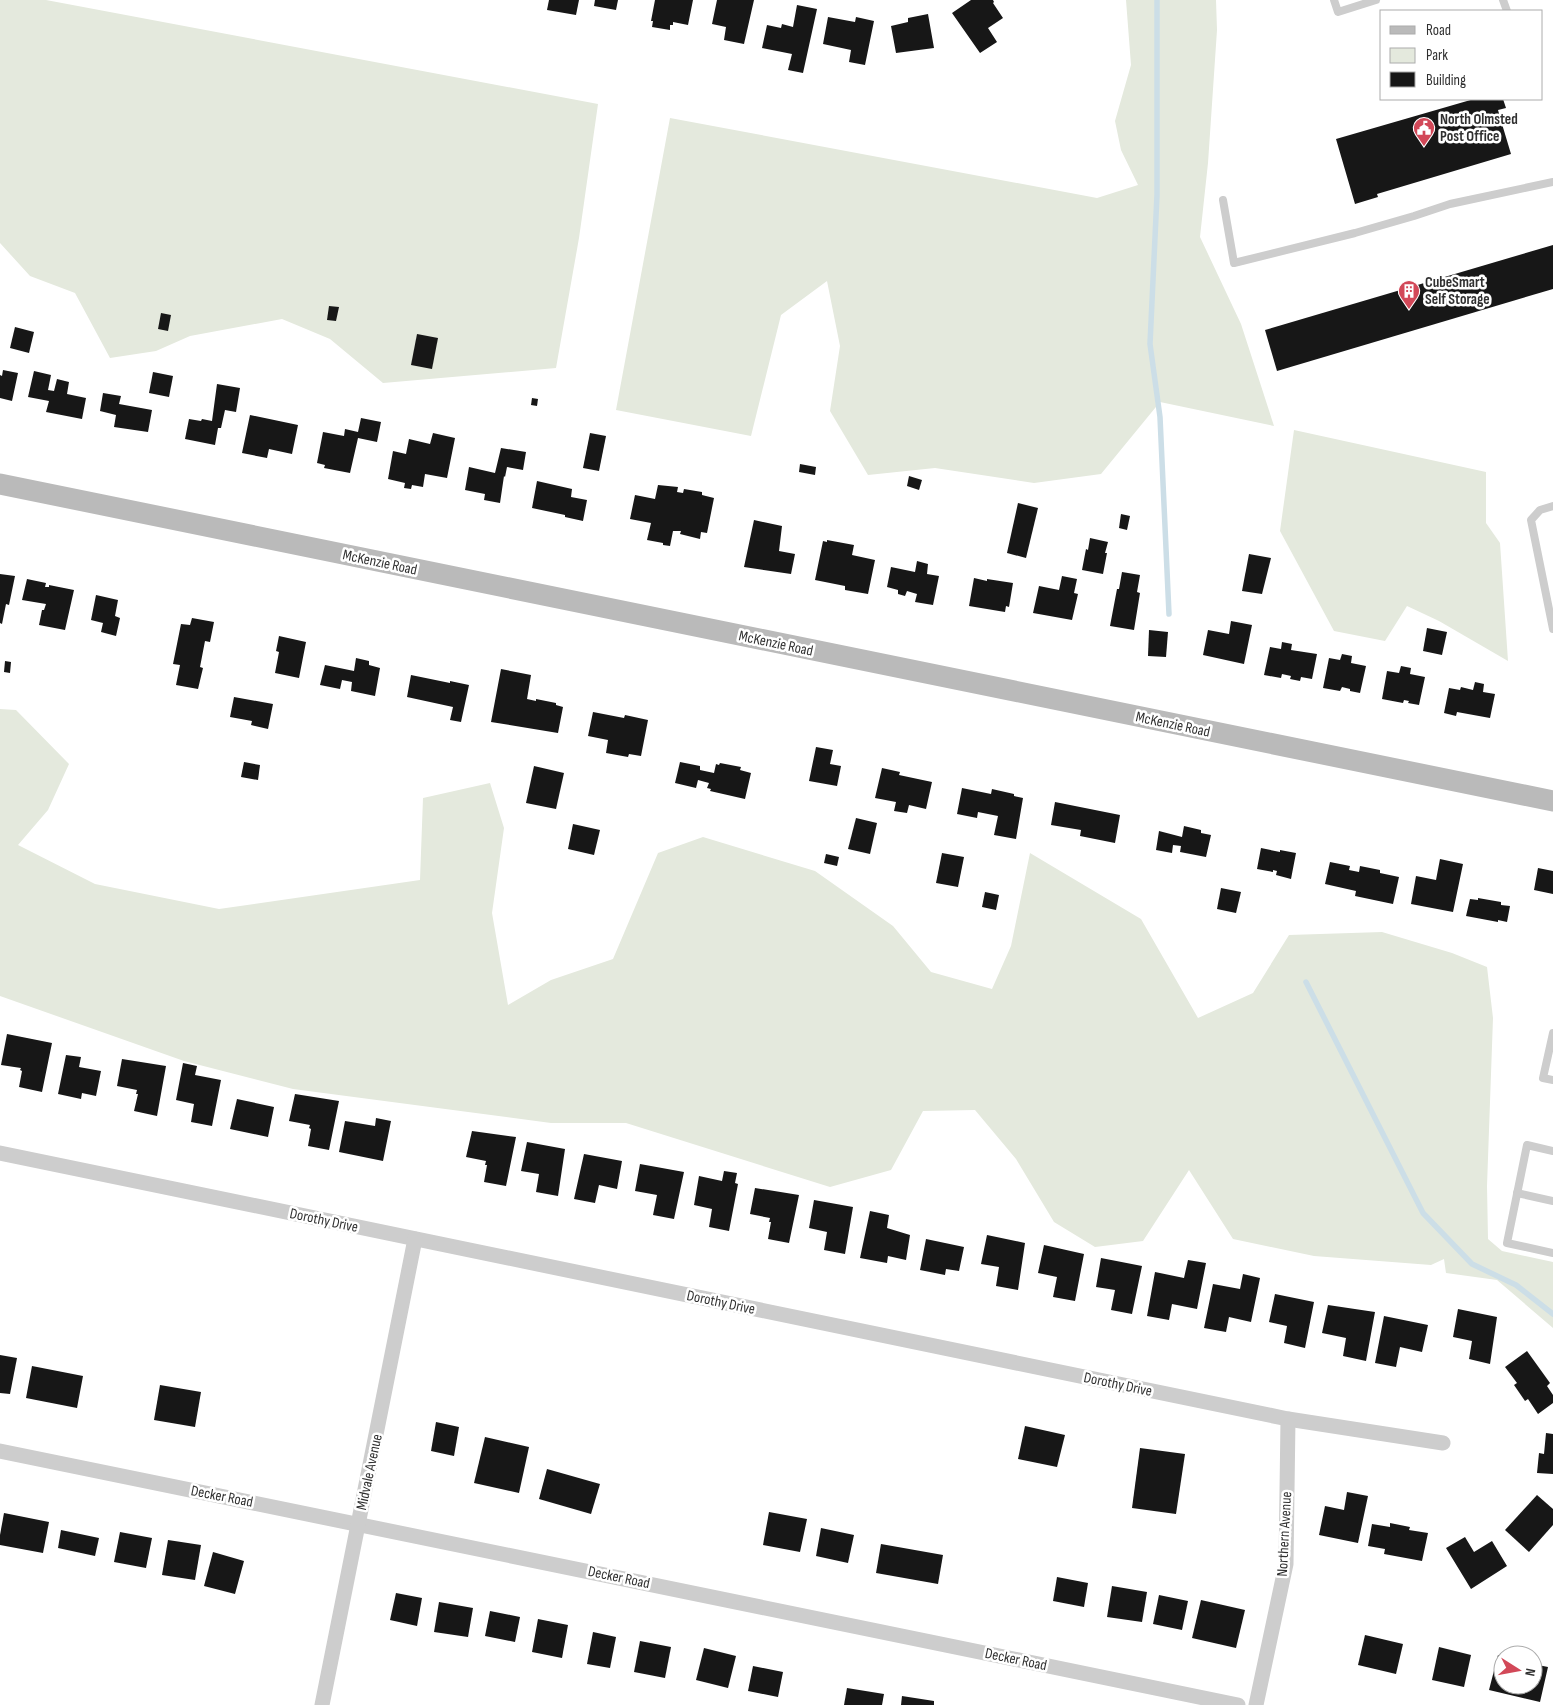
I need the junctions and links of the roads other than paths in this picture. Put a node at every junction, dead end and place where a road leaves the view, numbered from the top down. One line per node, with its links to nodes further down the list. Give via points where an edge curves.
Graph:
1 (1334, 0): 2 (lane, via 1338,12)
2 (1376, 0)
3 (1553, 182): 4 (lane, via 1450,204 1337,238 1234,263)
4 (1223, 200)
5 (0, 484): 8 (street, McKenzie Road)
6 (1553, 506): 7 (lane, via 1540,510 1531,520)
7 (1553, 629)
8 (1553, 801)
9 (1553, 1033): 10 (lane, via 1543,1078)
10 (1553, 1080)
11 (1553, 1151): 13 (lane, via 1527,1145)
12 (0, 1153): 15 (street, Dorothy Drive)
13 (1517, 1193): 14 (lane); 16 (lane, via 1507,1243)
14 (1553, 1201)
15 (415, 1238): 17 (street, Dorothy Drive); 20 (street, Midvale Avenue)
16 (1553, 1253)
17 (1288, 1419): 18 (street, Dorothy Drive); 23 (street, Northern Avenue, via 1286,1564)
18 (1443, 1443)
19 (0, 1451): 20 (street, Decker Road)
20 (358, 1524): 21 (street, Midvale Avenue); 22 (street, Decker Road)
21 (322, 1705)
22 (1238, 1705)
23 (1256, 1705)

